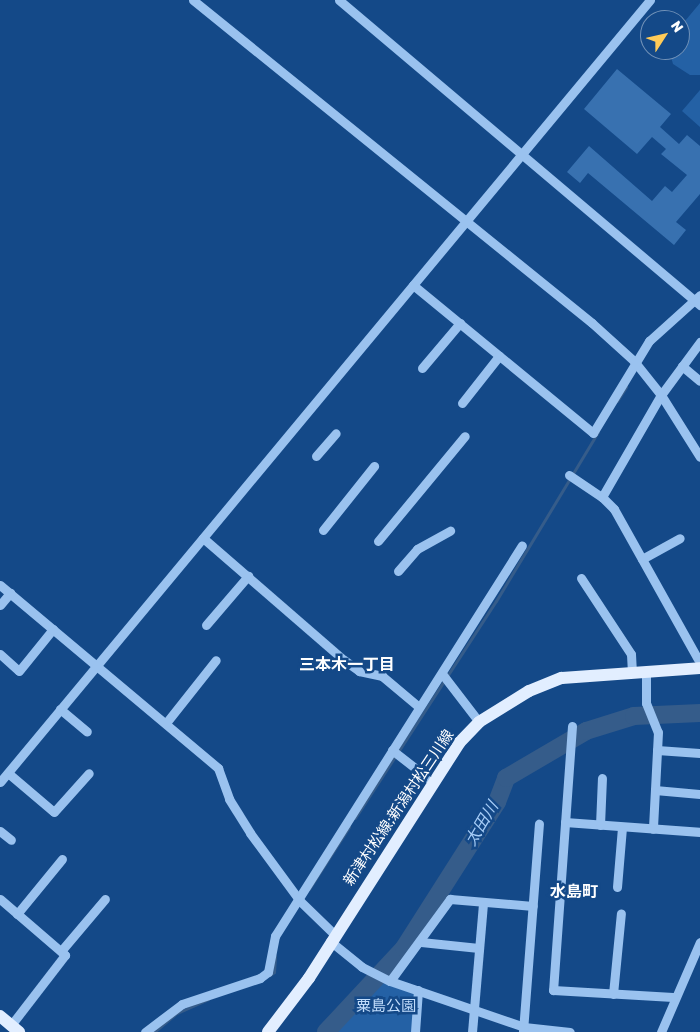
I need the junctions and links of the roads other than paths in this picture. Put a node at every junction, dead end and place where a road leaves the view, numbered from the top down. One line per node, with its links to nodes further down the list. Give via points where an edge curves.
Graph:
1 (194, 0): 5 (street)
2 (339, 0): 4 (street)
3 (650, 0): 4 (street)
4 (520, 154): 5 (street); 7 (street)
5 (466, 222): 6 (street); 11 (street)
6 (413, 285): 8 (street); 26 (street)
7 (698, 300): 11 (street, via 649,341)
8 (460, 323): 10 (street); 13 (street)
9 (700, 342): 12 (street)
10 (499, 356): 11 (street, via 593,433); 16 (street)
11 (634, 361): 15 (street)
12 (682, 366): 14 (street); 15 (street)
13 (422, 368)
14 (700, 381)
15 (661, 395): 20 (street); 23 (street)
16 (462, 403)
17 (336, 433): 19 (street)
18 (465, 436): 28 (street)
19 (316, 456)
20 (700, 457)
21 (374, 466): 24 (street)
22 (569, 475): 23 (street)
23 (602, 497): 30 (street, via 614,509)
24 (323, 530)
25 (450, 531): 31 (street, via 416,549)
26 (203, 538): 32 (street); 42 (street)
27 (680, 538): 30 (street)
28 (378, 541)
29 (522, 545): 45 (street)
30 (642, 559): 41 (street)
31 (398, 571)
32 (248, 576): 37 (street); 46 (street, via 344,660 359,671 382,676)
33 (581, 578): 44 (street, via 630,654)
34 (0, 585): 35 (street)
35 (10, 593): 36 (street); 38 (street)
36 (0, 605)
37 (206, 625)
38 (53, 629): 39 (street, via 19,671); 42 (street)
39 (0, 654)
40 (216, 660): 49 (street)
41 (699, 663): 43 (main road, 新津村松線;新潟村松三川線)
42 (96, 666): 47 (street); 49 (street)
43 (646, 672): 44 (main road, 新津村松線;新潟村松三川線); 53 (street, via 646,703 658,732)
44 (632, 673): 48 (main road, 新津村松線;新潟村松三川線, via 562,678 529,691)
45 (443, 675): 46 (street); 48 (street)
46 (419, 707): 52 (street)
47 (60, 709): 51 (street); 56 (street)
48 (478, 722): 59 (main road, 新津村松線;新潟村松三川線, via 459,743)
49 (166, 724): 72 (street, via 218,768 229,799)
50 (572, 726): 62 (street)
51 (87, 732)
52 (392, 750): 59 (street); 72 (street)
53 (657, 750): 54 (street); 60 (street)
54 (700, 753)
55 (89, 772): 56 (street, via 54,812)
56 (8, 773): 58 (street)
57 (602, 778): 64 (street)
58 (0, 782)
59 (433, 782): 79 (main road, 新津村松線;新潟村松三川線)
60 (655, 790): 61 (street); 66 (street)
61 (700, 794)
62 (565, 822): 64 (street); 86 (street, via 554,990)
63 (539, 824): 76 (street)
64 (600, 825): 65 (street)
65 (622, 827): 66 (street); 71 (street)
66 (653, 829): 68 (street)
67 (0, 831): 69 (street)
68 (700, 832)
69 (11, 840)
70 (62, 859): 78 (street)
71 (617, 887)
72 (297, 898): 79 (street); 92 (street, via 275,936 268,972 260,978 182,1004)
73 (105, 899): 83 (street)
74 (0, 900): 78 (street)
75 (483, 903): 76 (street); 80 (street, via 450,899); 82 (street)
76 (532, 906): 91 (street)
77 (621, 913): 86 (street)
78 (17, 914): 83 (street)
79 (332, 938): 84 (street, via 362,967); 93 (main road, 新津村松線;新潟村松三川線, via 309,978)
80 (421, 942): 82 (street); 84 (street)
81 (700, 942): 87 (street)
82 (479, 948): 88 (street)
83 (61, 951): 90 (street, via 65,955 62,962)
84 (390, 981): 85 (street)
85 (418, 990): 88 (street); 94 (street)
86 (613, 994): 87 (street)
87 (673, 997): 97 (street)
88 (474, 1010): 91 (street); 95 (street)
89 (0, 1016): 90 (main road)
90 (15, 1029)
91 (523, 1030): 96 (street)
92 (145, 1032)
93 (268, 1032)
94 (415, 1032)
95 (472, 1032)
96 (570, 1032)
97 (661, 1032)

